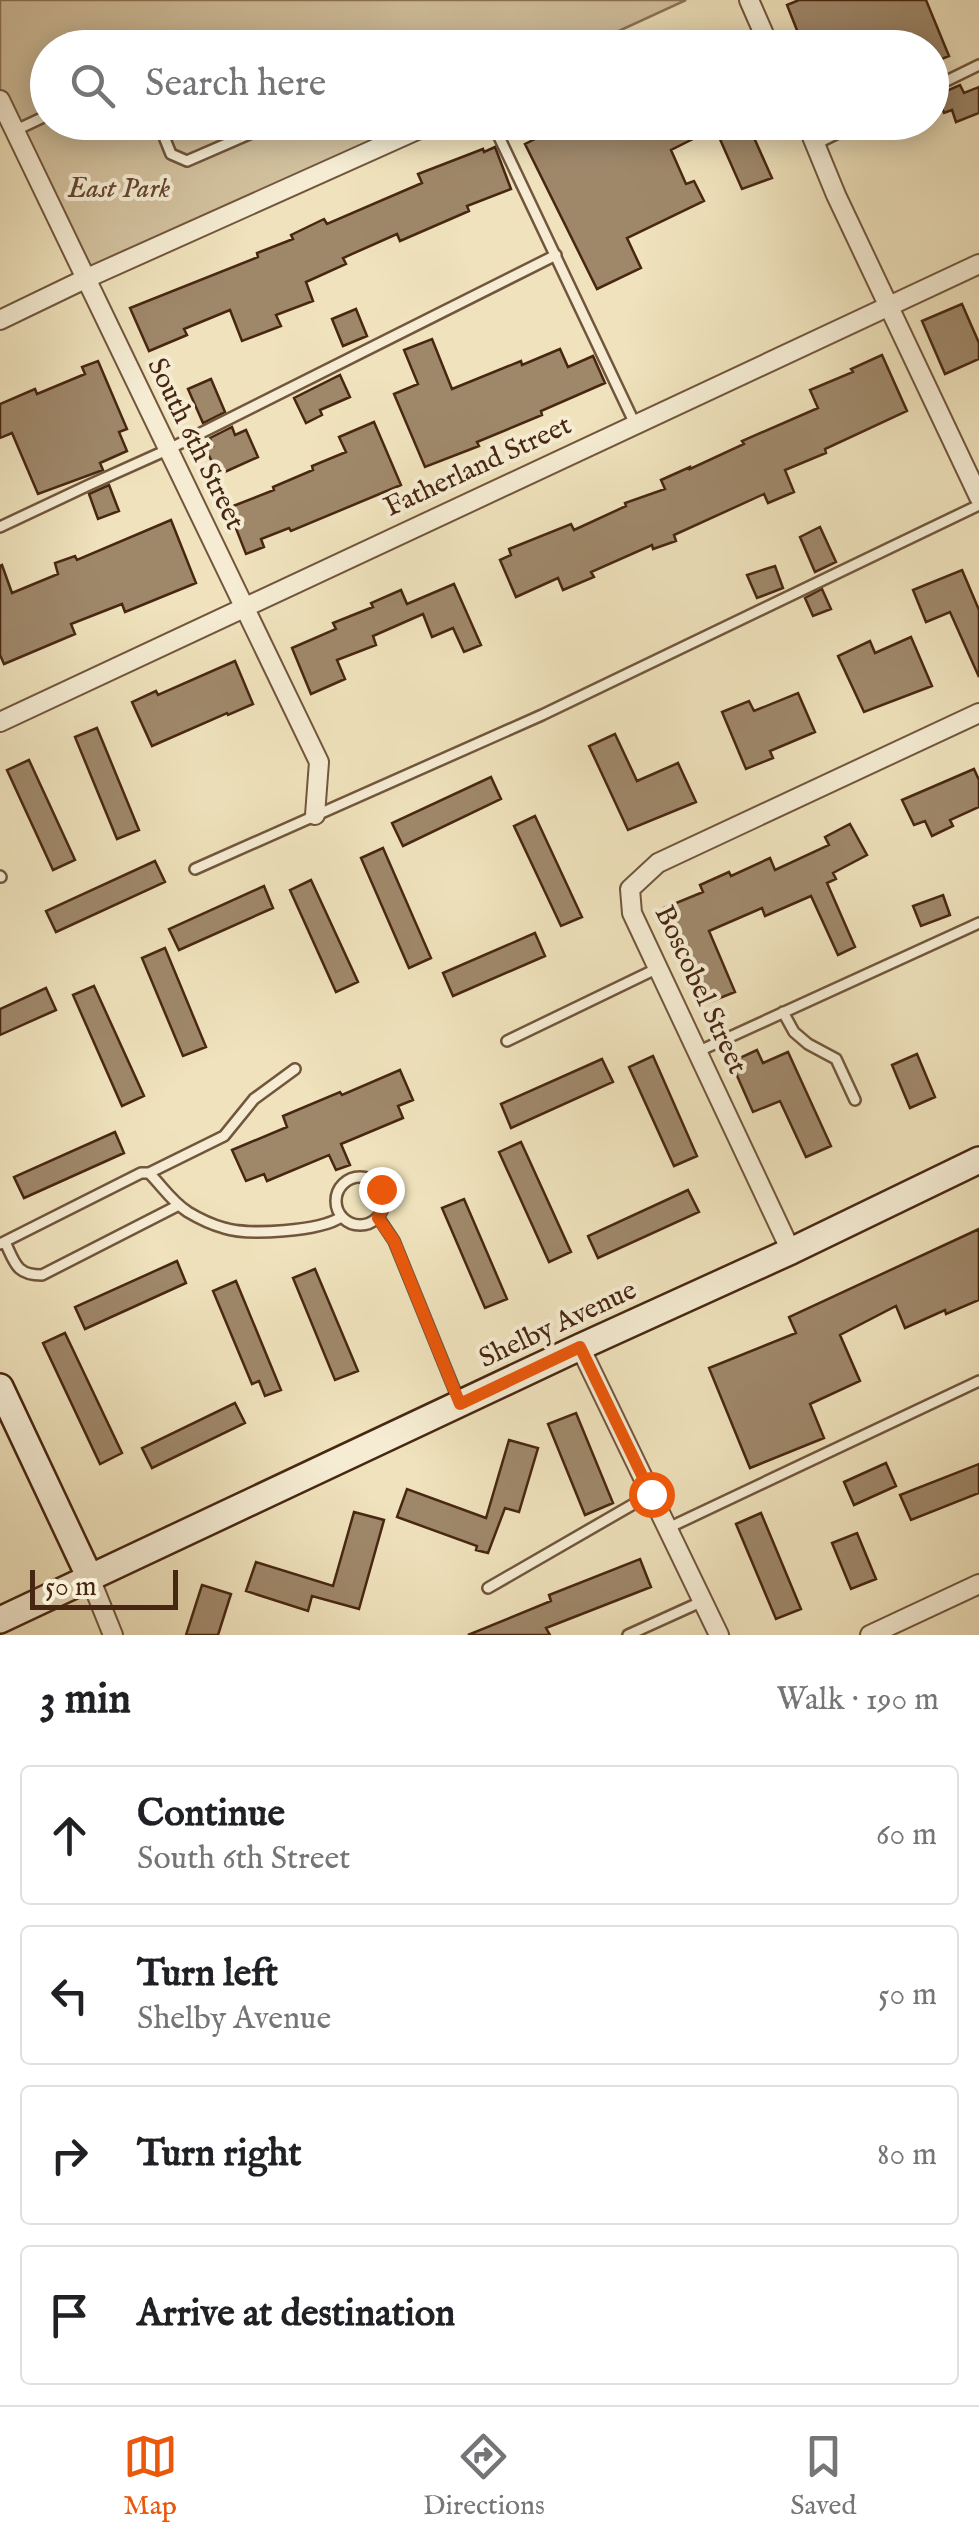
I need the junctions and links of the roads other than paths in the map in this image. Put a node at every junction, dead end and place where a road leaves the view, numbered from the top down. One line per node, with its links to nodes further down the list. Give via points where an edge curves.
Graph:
1 (749, 0): 2 (street)
2 (761, 30)
3 (979, 65): 4 (lane)
4 (949, 80)
5 (0, 100): 6 (street, South 6th Street)
6 (8, 127): 16 (street, South 6th Street)
7 (166, 140): 8 (lane, via 172,154 187,161)
8 (235, 140)
9 (394, 140): 16 (street)
10 (501, 140): 14 (lane)
11 (814, 140): 13 (street)
12 (824, 140): 13 (lane)
13 (816, 144): 17 (street)
14 (556, 255): 19 (lane); 20 (lane)
15 (979, 264): 17 (street, Fatherland Street)
16 (85, 280): 18 (street); 20 (street, South 6th Street)
17 (889, 306): 19 (street, Fatherland Street); 21 (street)
18 (0, 320)
19 (636, 424): 24 (street, Fatherland Street)
20 (168, 450): 23 (lane); 24 (street, South 6th Street)
21 (979, 497)
22 (979, 506): 27 (lane, via 542,715)
23 (0, 527)
24 (243, 608): 26 (street, Fatherland Street); 27 (street, South 6th Street, via 319,762)
25 (979, 713): 30 (street, Boscobel Street, via 658,863 630,889 632,913)
26 (0, 722)
27 (315, 815): 28 (lane)
28 (195, 869)
29 (979, 923): 31 (lane)
30 (658, 968): 32 (lane); 33 (street, Boscobel Street)
31 (783, 1012): 33 (lane); 35 (lane, via 794,1032 836,1060)
32 (507, 1040)
33 (697, 1052): 42 (street, Boscobel Street)
34 (294, 1068): 37 (lane, via 254,1099 224,1136)
35 (855, 1100)
36 (979, 1160): 42 (street, Shelby Avenue)
37 (149, 1173): 38 (lane); 41 (lane)
38 (179, 1205): 39 (lane, via 227,1230 313,1227); 41 (lane, via 42,1275 18,1268)
39 (341, 1217): 40 (lane, via 359,1226); 40 (lane, via 338,1188 365,1177 381,1189)
40 (378, 1218): 46 (lane, via 394,1241)
41 (3, 1243)
42 (791, 1250): 43 (street, Shelby Avenue)
43 (580, 1347): 46 (street, Shelby Avenue); 47 (street)
44 (979, 1382): 48 (lane)
45 (0, 1388): 49 (street)
46 (460, 1404): 49 (street, Shelby Avenue)
47 (651, 1494): 48 (street); 51 (lane)
48 (668, 1528): 52 (street)
49 (90, 1578): 53 (street, Shelby Avenue); 54 (street)
50 (979, 1584): 57 (street)
51 (488, 1588)
52 (702, 1600): 55 (lane); 56 (street)
53 (0, 1620)
54 (114, 1635)
55 (628, 1635)
56 (719, 1635)
57 (870, 1635)

